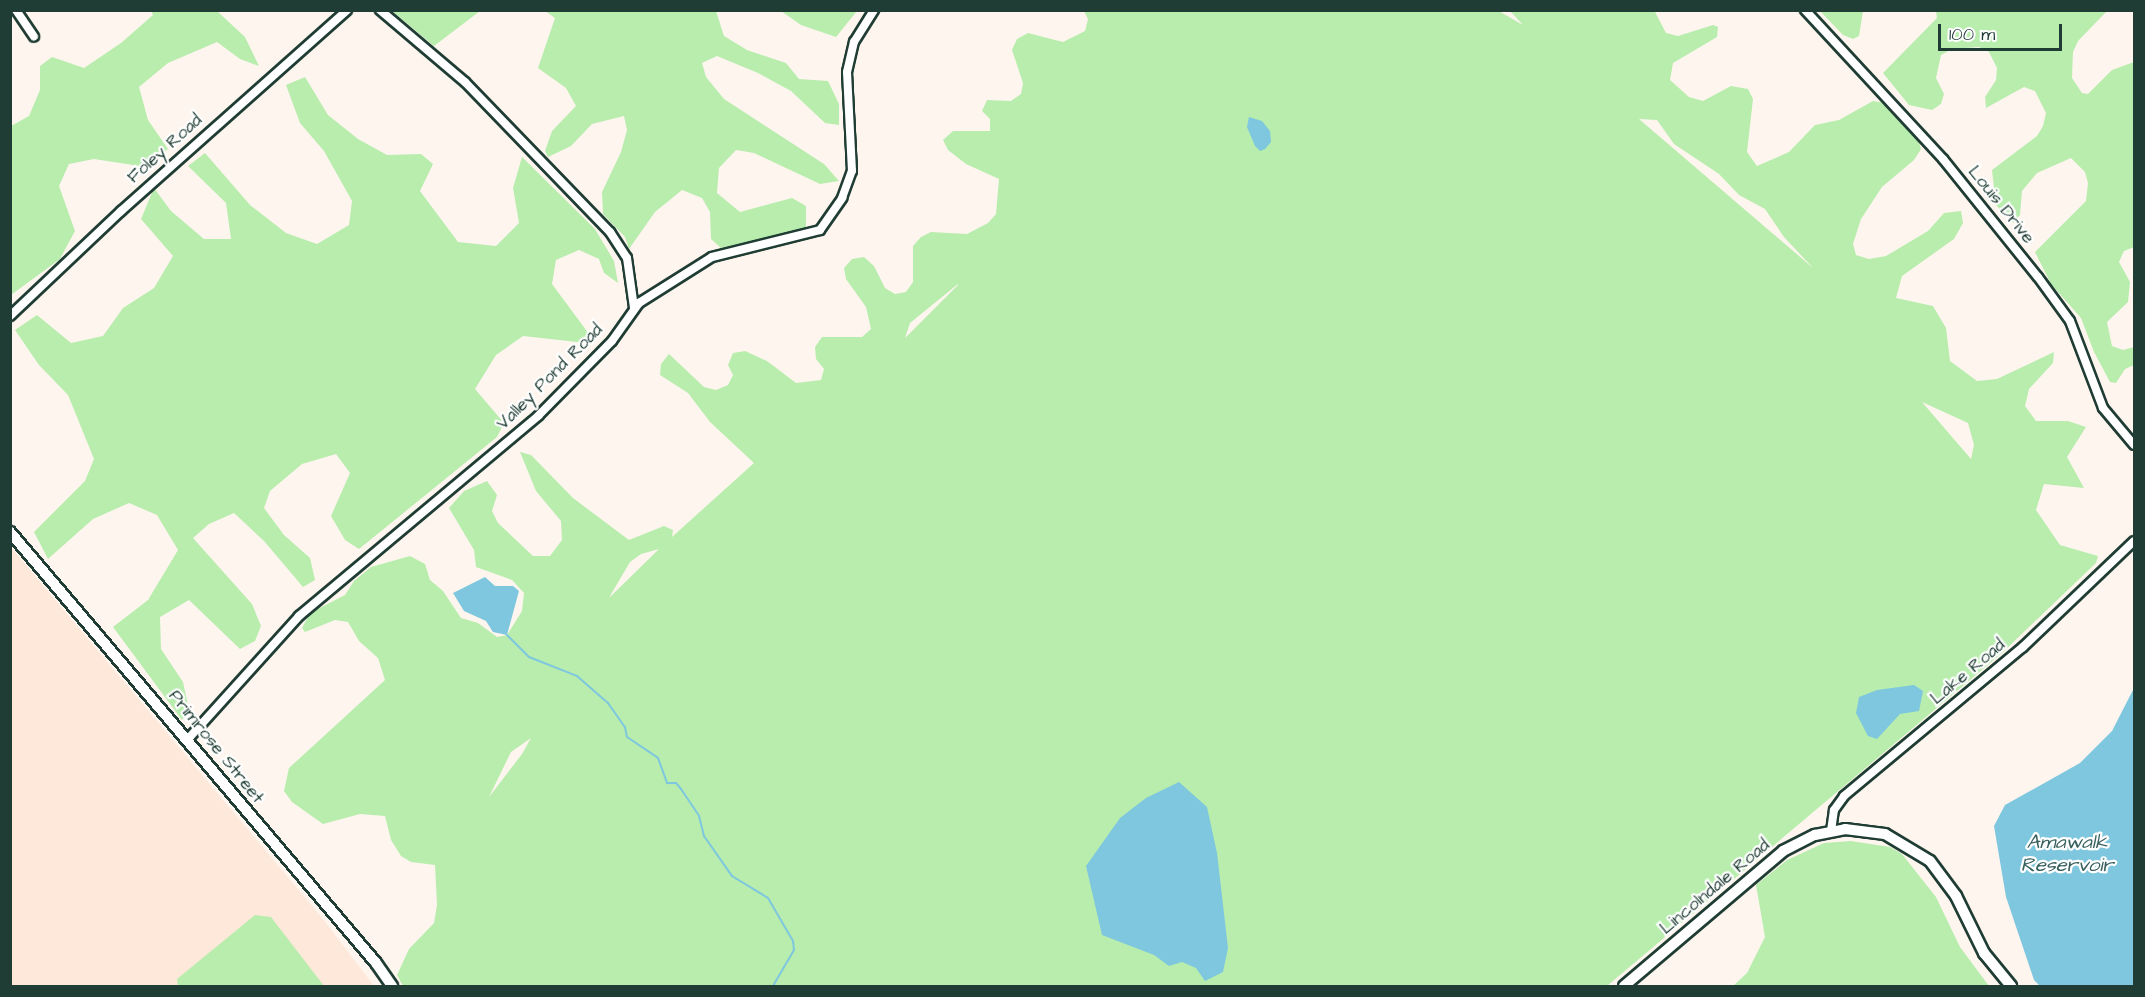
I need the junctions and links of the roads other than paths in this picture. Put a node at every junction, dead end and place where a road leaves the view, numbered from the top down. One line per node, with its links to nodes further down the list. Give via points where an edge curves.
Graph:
1 (15, 10): 6 (street)
2 (347, 10): 8 (street, Foley Road)
3 (380, 10): 7 (street, via 459,76 610,232 627,258)
4 (874, 10): 7 (street, Valley Pond Road, via 854,42 846,72 852,171 842,198 820,230 712,257)
5 (1805, 10): 9 (street, Louis Drive, via 1944,159 2038,277 2070,321 2103,408)
6 (34, 37)
7 (634, 308): 12 (street, Valley Pond Road, via 612,342 538,416 299,616)
8 (10, 316)
9 (2134, 445)
10 (10, 532): 12 (main road, Primrose Street)
11 (2134, 541): 13 (street, Lake Road, via 2023,647 1844,796 1834,810)
12 (188, 739): 14 (main road, Primrose Street)
13 (1831, 831): 15 (main road, Lincolndale Road, via 1798,842 1770,861); 16 (main road, Lincolndale Road, via 1871,830 1920,852 1944,877 1984,952)
14 (392, 987)
15 (1624, 987)
16 (2011, 987)

